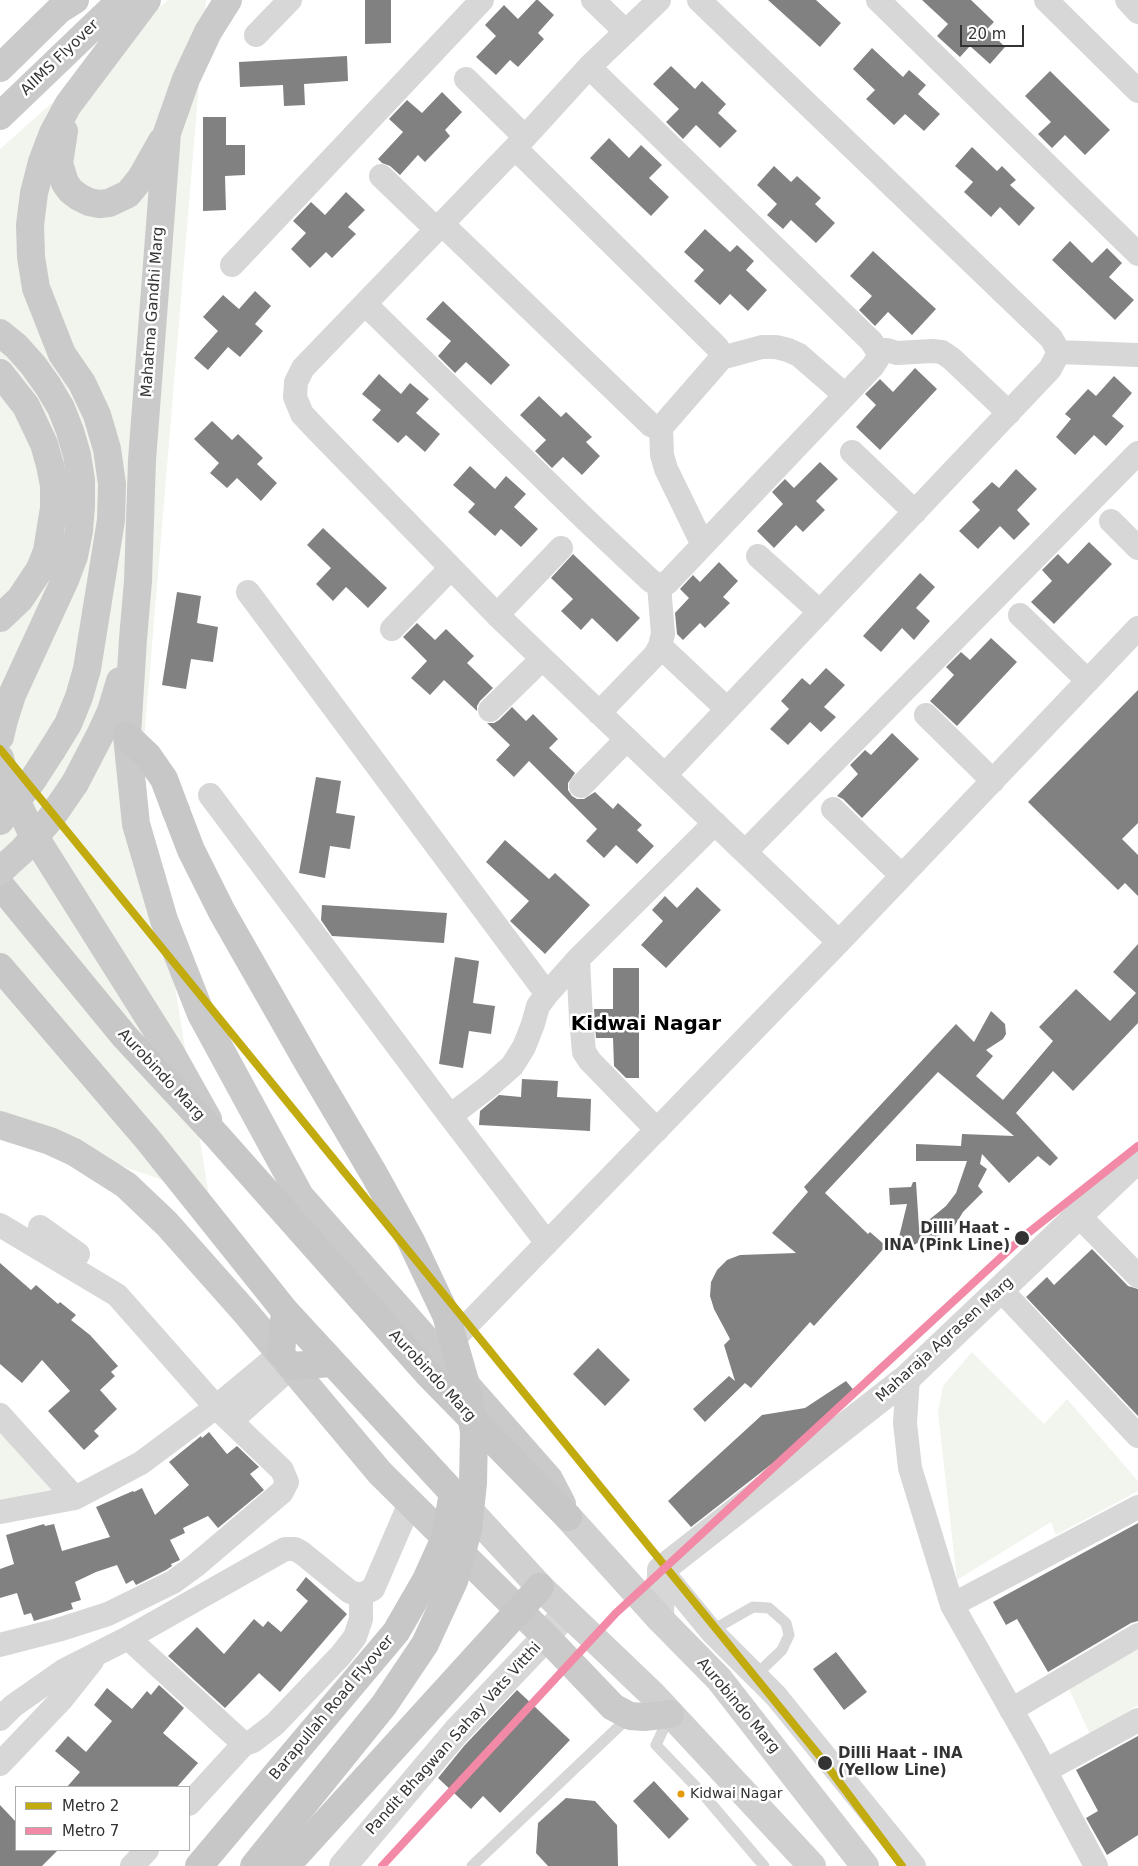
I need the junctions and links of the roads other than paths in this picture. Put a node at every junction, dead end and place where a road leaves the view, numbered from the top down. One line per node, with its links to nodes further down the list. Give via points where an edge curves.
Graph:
1 (75, 0): 17 (main road, via 59,10)
2 (121, 0): 21 (main road, AIIMS Flyover)
3 (147, 0): 20 (main road)
4 (228, 0): 22 (main road, Mahatma Gandhi Marg, via 186,78)
5 (290, 0): 15 (street)
6 (482, 0): 27 (street)
7 (592, 0): 14 (street)
8 (659, 0): 14 (street)
9 (699, 0): 31 (street, via 1051,338)
10 (878, 0): 26 (street)
11 (1046, 0): 19 (street)
12 (1127, 0): 13 (street)
13 (1138, 12)
14 (626, 32): 16 (street)
15 (256, 35)
16 (589, 67): 23 (street); 30 (street)
17 (0, 68)
18 (466, 79): 23 (street)
19 (1138, 91)
20 (68, 104): 22 (main road, via 60,152 61,173 71,191 89,202 110,203 128,194); 72 (main road, bridge, via 53,133 36,186 30,225 31,257 36,288 52,332 97,415 107,449 112,493 111,520 88,669 80,697 52,750)
21 (0, 116)
22 (167, 133): 55 (main road, Mahatma Gandhi Marg, via 142,460)
23 (520, 142): 25 (street); 33 (street, via 717,347)
24 (381, 176): 25 (street)
25 (439, 226): 28 (street); 37 (street, via 651,425)
26 (1138, 254)
27 (232, 265)
28 (365, 304): 46 (street, via 303,368 296,382 294,397 302,414); 47 (street, via 585,519)
29 (0, 333): 64 (main road, via 33,365 60,408 77,455 81,506 74,556 8,708)
30 (878, 351): 35 (street, via 873,366); 36 (street, via 942,352)
31 (1059, 352): 32 (street); 36 (street, via 1050,369)
32 (1138, 355)
33 (721, 358): 35 (street, via 762,348 788,350 799,355); 37 (street)
34 (0, 373): 52 (main road, via 26,406 44,444 54,486 54,508 47,551 40,569 20,600)
35 (845, 395): 42 (street)
36 (1009, 413): 40 (street)
37 (661, 426): 42 (street, via 666,469)
38 (852, 452): 40 (street)
39 (1138, 453): 74 (street)
40 (915, 512): 49 (street)
41 (1111, 521): 44 (street)
42 (703, 545): 47 (street, via 667,583)
43 (561, 548): 50 (street)
44 (1138, 548)
45 (758, 556): 49 (street)
46 (451, 568): 50 (street); 54 (street)
47 (659, 585): 56 (street)
48 (248, 592): 81 (street)
49 (820, 612): 59 (street)
50 (497, 615): 57 (street)
51 (1020, 615): 58 (street)
52 (0, 618)
53 (1138, 628): 58 (street)
54 (392, 629)
55 (133, 639): 63 (main road); 75 (main road, bridge, via 111,711 75,783 51,818)
56 (660, 646): 59 (street); 61 (street)
57 (542, 659): 60 (street); 61 (street)
58 (1088, 681): 68 (street)
59 (727, 709): 67 (street)
60 (490, 710)
61 (599, 713): 65 (street)
62 (926, 715): 68 (street)
63 (127, 736): 95 (main road, via 136,824 164,920 201,1014 300,1196); 136 (highway, bridge, via 148,756 164,779 191,850 222,912 419,1258 446,1315 467,1388 474,1432 468,1530 454,1581 425,1644 384,1705)
64 (0, 737)
65 (627, 739): 67 (street); 69 (street)
66 (2, 767): 85 (main road, via 30,828 171,1053)
67 (665, 776): 73 (street)
68 (993, 781): 76 (street)
69 (582, 786)
70 (210, 795): 82 (street)
71 (832, 809): 76 (street)
72 (0, 821)
73 (715, 823): 74 (street); 79 (street)
74 (744, 852): 78 (street)
75 (0, 872)
76 (902, 876): 78 (street)
77 (0, 885): 85 (highway, Aurobindo Marg, via 125,1037)
78 (839, 942): 84 (street)
79 (578, 959): 81 (street); 84 (street, via 584,1052)
80 (0, 967): 94 (highway, via 149,1141)
81 (547, 994): 82 (street, via 538,1006 524,1047 512,1066)
82 (450, 1116): 90 (street)
83 (0, 1125): 96 (main road, via 74,1152 126,1185 167,1224)
84 (657, 1130): 90 (street)
85 (217, 1136): 107 (highway, Aurobindo Marg, via 429,1375)
86 (1135, 1168): 87 (street, Maharaja Agrasen Marg)
87 (1079, 1216): 92 (street); 93 (street, Maharaja Agrasen Marg)
88 (0, 1225): 91 (street)
89 (40, 1227): 91 (street, via 78,1254)
90 (547, 1243): 95 (street)
91 (69, 1266): 99 (street, via 117,1295)
92 (1138, 1276)
93 (1001, 1290): 98 (street, Maharaja Agrasen Marg); 101 (street)
94 (285, 1311): 96 (highway); 97 (highway)
95 (440, 1354): 107 (main road, via 549,1479)
96 (287, 1360): 97 (highway); 99 (street); 104 (main road, via 380,1473)
97 (331, 1363): 102 (highway)
98 (908, 1377): 109 (street, Maharaja Agrasen Marg); 112 (street, via 905,1422 910,1468)
99 (224, 1414): 103 (street); 120 (street, via 282,1470 287,1482 282,1492 173,1582 108,1614)
100 (0, 1415): 103 (street)
101 (1138, 1436)
102 (453, 1493): 108 (highway, Barapullah Road Flyover); 110 (main road)
103 (75, 1498): 106 (street)
104 (410, 1503): 108 (main road); 111 (street, via 373,1589)
105 (1138, 1507): 112 (street)
106 (0, 1512)
107 (568, 1517): 115 (main road, Aurobindo Marg)
108 (445, 1538): 113 (main road); 135 (highway, Barapullah Road Flyover, via 426,1580 396,1632)
109 (661, 1570): 115 (street); 116 (street, Aurobindo Marg)
110 (540, 1587): 113 (highway); 114 (main road)
111 (362, 1596): 119 (street, via 350,1592 302,1553 285,1549); 128 (street, via 356,1637 274,1724)
112 (952, 1605): 124 (street)
113 (519, 1610): 118 (main road); 137 (highway)
114 (566, 1612): 118 (street, Pandit Bhagwan Sahay Vats Vitthi); 125 (main road)
115 (660, 1619): 141 (main road, Aurobindo Marg, via 719,1679)
116 (711, 1632): 122 (street, Aurobindo Marg); 122 (lane, via 754,1607 769,1608 786,1623 789,1635 782,1650)
117 (1138, 1635): 124 (street)
118 (546, 1637): 126 (main road, via 613,1707); 133 (street, Pandit Bhagwan Sahay Vats Vitthi, via 456,1732)
119 (128, 1638): 121 (street); 128 (street)
120 (0, 1645)
121 (97, 1654): 123 (street, via 63,1671); 129 (street, via 61,1700)
122 (756, 1675): 142 (street, Aurobindo Marg)
123 (4, 1710)
124 (1011, 1710): 130 (street)
125 (670, 1714): 126 (main road, via 644,1718); 139 (lane, via 656,1745); 140 (main road)
126 (630, 1716): 138 (lane)
127 (1138, 1720): 130 (street)
128 (244, 1744): 131 (street)
129 (0, 1764)
130 (1045, 1771): 143 (street)
131 (190, 1803)
132 (146, 1851): 134 (street)
133 (351, 1860)
134 (132, 1866)
135 (199, 1866)
136 (254, 1866)
137 (286, 1866)
138 (472, 1866)
139 (764, 1866)
140 (812, 1866)
141 (865, 1866)
142 (914, 1866)
143 (1096, 1866)

